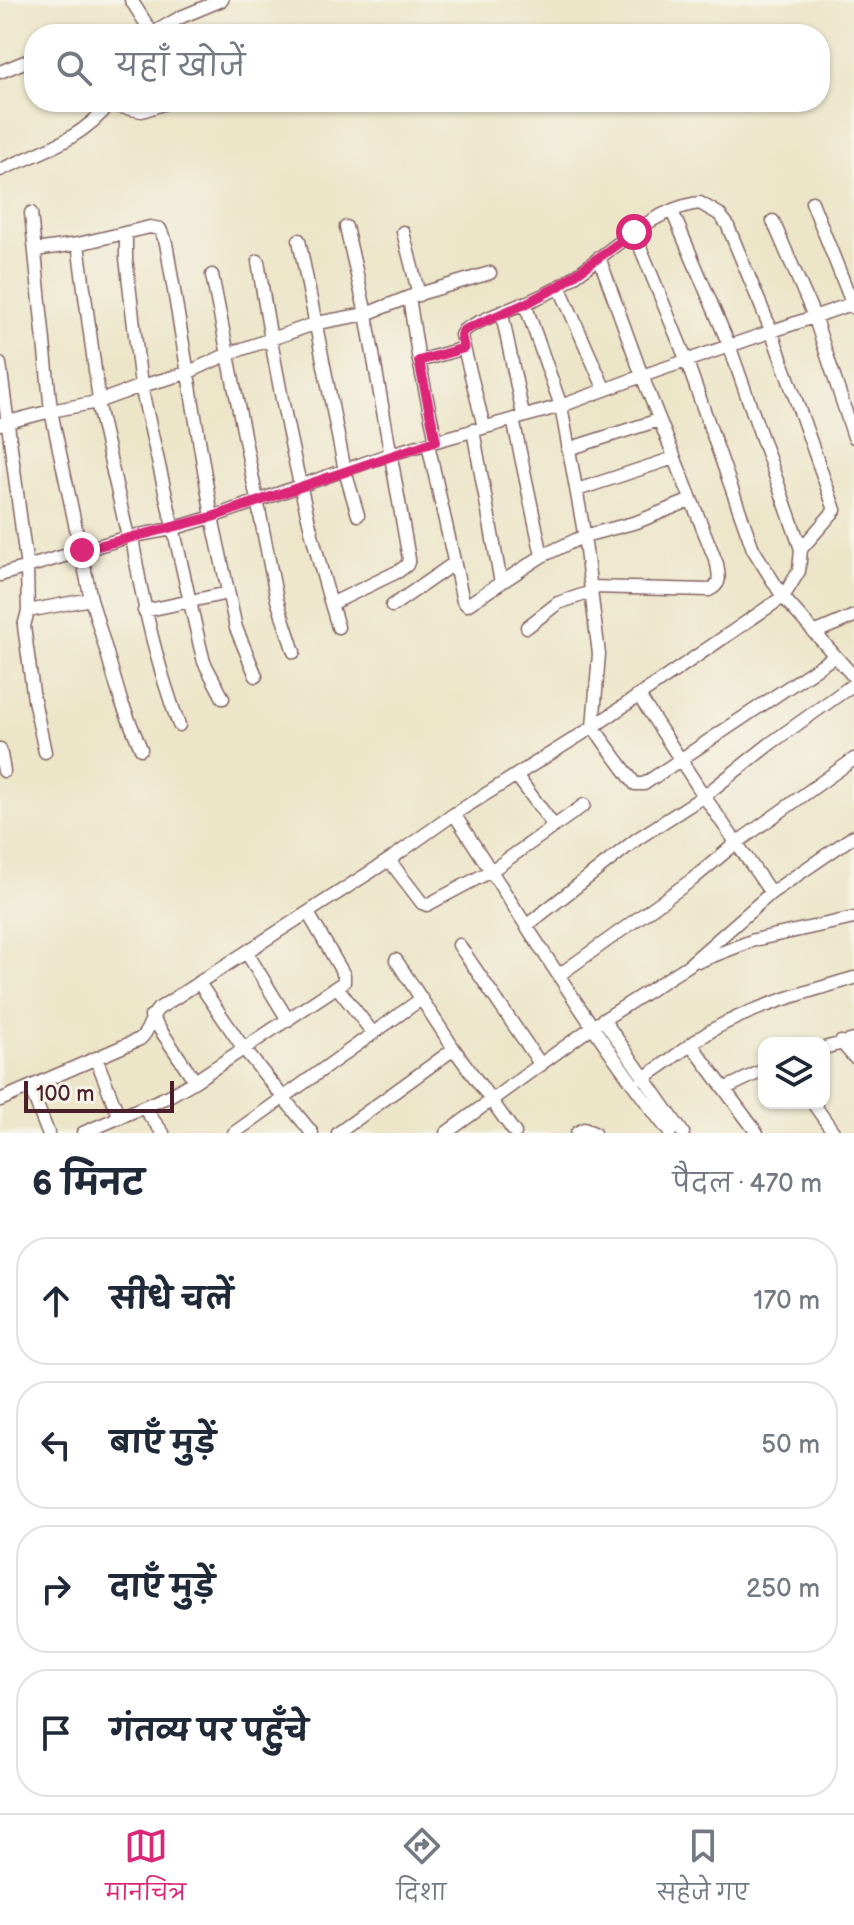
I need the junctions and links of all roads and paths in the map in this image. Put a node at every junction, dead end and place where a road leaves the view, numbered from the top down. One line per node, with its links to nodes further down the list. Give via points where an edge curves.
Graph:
1 (131, 0): 3 (street)
2 (222, 0): 4 (street)
3 (146, 24)
4 (173, 24)
5 (24, 62): 6 (street)
6 (0, 72)
7 (102, 112): 8 (street, via 67,141)
8 (0, 170)
9 (812, 202): 27 (street)
10 (672, 211): 15 (street); 32 (street, via 700,203 719,214); 34 (street)
11 (31, 213): 19 (street)
12 (773, 221): 30 (street)
13 (346, 227): 28 (street)
14 (403, 232): 25 (street)
15 (634, 232): 20 (street); 37 (street)
16 (126, 233): 18 (street); 40 (street, via 160,229); 42 (street)
17 (299, 240): 31 (street)
18 (78, 244): 19 (street); 44 (street)
19 (35, 250): 46 (street)
20 (599, 257): 24 (street); 41 (street)
21 (258, 261): 33 (street)
22 (490, 273): 25 (street)
23 (212, 275): 36 (street)
24 (559, 286): 26 (street); 43 (street)
25 (414, 296): 28 (street); 38 (street)
26 (525, 304): 29 (street); 45 (street)
27 (853, 305): 30 (street)
28 (366, 314): 31 (street); 54 (street)
29 (502, 314): 35 (street, via 464,330); 47 (street)
30 (814, 316): 32 (street); 51 (street)
31 (317, 323): 33 (street); 56 (street)
32 (771, 330): 34 (street); 66 (street, via 835,510)
33 (270, 339): 36 (street); 57 (street)
34 (729, 345): 37 (street); 66 (street)
35 (464, 348): 38 (street); 50 (street)
36 (228, 354): 40 (street); 60 (street)
37 (686, 359): 41 (street); 75 (street, via 753,549)
38 (419, 361): 52 (street)
39 (0, 364): 49 (street)
40 (187, 373): 42 (street); 62 (street)
41 (642, 376): 43 (street); 48 (street)
42 (141, 386): 44 (street); 63 (street)
43 (605, 390): 45 (street)
44 (98, 401): 46 (street); 65 (street)
45 (561, 406): 47 (street); 53 (street)
46 (51, 411): 49 (street); 67 (street)
47 (518, 417): 50 (street); 68 (street)
48 (659, 420): 53 (street); 55 (street)
49 (3, 423): 70 (street, via 18,489)
50 (478, 428): 52 (street); 72 (street)
51 (854, 437)
52 (432, 442): 54 (street); 69 (street)
53 (568, 449): 58 (street)
54 (390, 454): 56 (street); 78 (street, via 407,565)
55 (674, 458): 58 (street); 59 (street)
56 (345, 471): 57 (street); 61 (street)
57 (302, 486): 60 (street); 78 (street)
58 (577, 490): 64 (street)
59 (691, 500): 64 (street); 73 (street, via 717,564 717,587)
60 (256, 502): 62 (street); 86 (street)
61 (358, 515)
62 (212, 517): 63 (street); 74 (street)
63 (172, 529): 65 (street); 77 (street)
64 (584, 536): 68 (street); 73 (street)
65 (130, 537): 67 (street); 81 (street)
66 (801, 549): 75 (street, via 799,571)
67 (82, 550): 70 (street); 76 (street)
68 (542, 556): 72 (street)
69 (453, 564): 72 (street, via 467,605); 79 (street)
70 (27, 568): 71 (street); 80 (street)
71 (0, 575)
72 (501, 583)
73 (591, 590): 84 (street, via 558,603); 94 (street, via 599,654)
74 (228, 593): 77 (street); 88 (street)
75 (783, 597): 85 (street); 91 (street)
76 (91, 599): 80 (street); 96 (street)
77 (189, 601): 81 (street); 92 (street, via 204,662)
78 (331, 604): 83 (street)
79 (392, 606)
80 (28, 611): 97 (street, via 24,626)
81 (144, 611): 93 (street)
82 (854, 616): 85 (street)
83 (338, 627)
84 (527, 627)
85 (814, 633): 87 (street)
86 (294, 652)
87 (835, 656): 89 (street); 99 (street)
88 (256, 676)
89 (854, 677)
90 (854, 684): 102 (street)
91 (639, 696): 94 (street); 99 (street)
92 (223, 698)
93 (179, 725)
94 (593, 727): 99 (street, via 640,786); 101 (street)
95 (0, 749): 100 (street)
96 (141, 749)
97 (45, 752)
98 (854, 759): 107 (street)
99 (681, 760): 102 (street)
100 (4, 771)
101 (516, 775): 104 (street); 105 (street)
102 (704, 796): 107 (street); 113 (street, via 637,839)
103 (584, 805): 105 (street)
104 (454, 814): 108 (street); 109 (street)
105 (554, 826): 109 (street)
106 (854, 836): 110 (street)
107 (735, 844): 110 (street); 118 (street)
108 (389, 860): 109 (street, via 427,905); 111 (street)
109 (491, 871): 113 (street)
110 (771, 893): 117 (street)
111 (308, 913): 115 (street); 121 (street, via 344,975)
112 (854, 918): 117 (street, via 754,940)
113 (526, 926): 118 (street)
114 (459, 945): 134 (street)
115 (247, 953): 120 (street); 125 (street)
116 (396, 960): 122 (street)
117 (689, 965): 124 (street)
118 (559, 975): 126 (street)
119 (854, 978): 129 (street, via 776,1002)
120 (199, 983): 123 (street); 130 (street)
121 (337, 987): 125 (street); 127 (street)
122 (421, 999): 127 (street); 131 (street)
123 (151, 1016): 133 (street, via 146,1035); 137 (street)
124 (603, 1019): 126 (street); 136 (street)
125 (288, 1020): 130 (street)
126 (592, 1027): 134 (street); 156 (street)
127 (373, 1033): 140 (street)
128 (848, 1041): 132 (street)
129 (691, 1044): 136 (street); 139 (street)
130 (244, 1049): 137 (street); 140 (street)
131 (454, 1049): 142 (street); 151 (street)
132 (854, 1057)
133 (96, 1058): 138 (street); 145 (street)
134 (541, 1065): 142 (street)
135 (758, 1073): 139 (street)
136 (643, 1078): 157 (street)
137 (195, 1081): 143 (street)
138 (30, 1087): 141 (street); 147 (street)
139 (726, 1088): 158 (street)
140 (284, 1097): 149 (street); 150 (street)
141 (0, 1100)
142 (490, 1101): 152 (street); 153 (street)
143 (143, 1107): 145 (street); 148 (street)
144 (817, 1109): 159 (street)
145 (119, 1117): 146 (street)
146 (86, 1132)
147 (48, 1133)
148 (163, 1133)
149 (234, 1133)
150 (312, 1133)
151 (338, 1133)
152 (446, 1133)
153 (515, 1133)
154 (577, 1133): 155 (street)
155 (594, 1133)
156 (670, 1133)
157 (683, 1133)
158 (757, 1133)
159 (834, 1133)

